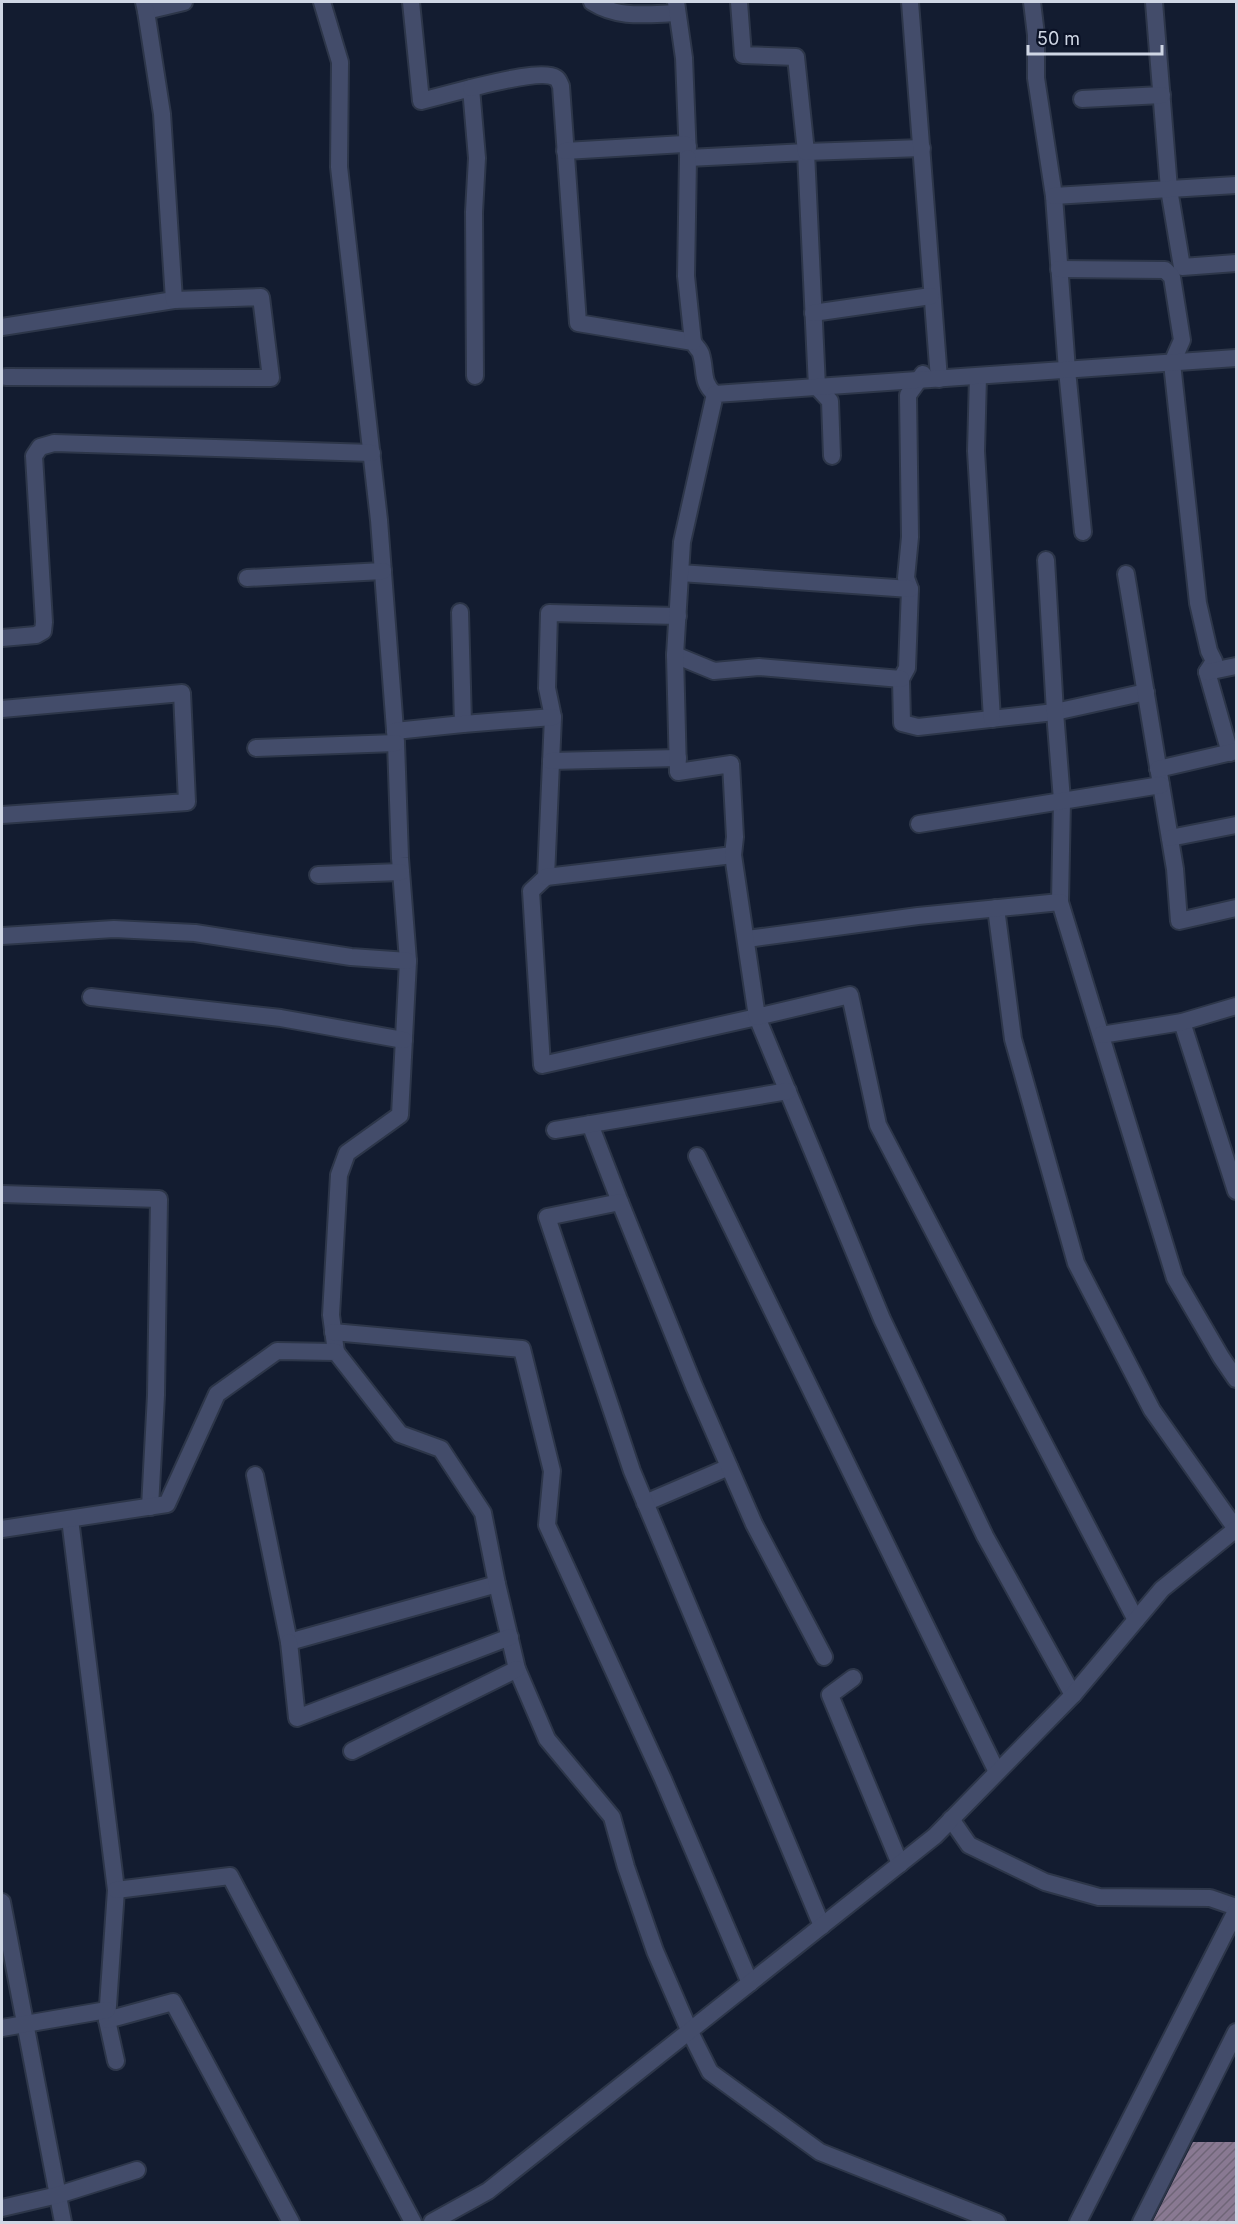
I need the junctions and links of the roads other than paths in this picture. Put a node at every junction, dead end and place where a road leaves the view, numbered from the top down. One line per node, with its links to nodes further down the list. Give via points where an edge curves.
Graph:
1 (184, 2): 9 (street)
2 (322, 2): 37 (street, via 340,62 339,167)
3 (411, 2): 11 (street, via 421,101)
4 (592, 2): 10 (street, via 628,15)
5 (739, 2): 17 (street, via 743,55 796,57)
6 (910, 2): 14 (street)
7 (1032, 2): 20 (street, via 1036,78)
8 (1154, 2): 12 (street)
9 (145, 6): 24 (street, via 162,114)
10 (676, 7): 16 (street, via 684,58)
11 (471, 88): 15 (street, via 530,75 558,79); 31 (street, via 477,158)
12 (1162, 95): 13 (street); 19 (street)
13 (1082, 99)
14 (922, 148): 17 (street); 23 (street)
15 (565, 151): 16 (street, via 684,144); 27 (street, via 578,323)
16 (688, 152): 17 (street); 27 (street, via 686,276)
17 (806, 152): 25 (street)
18 (1236, 185): 19 (street)
19 (1170, 189): 20 (street); 21 (street, via 1182,267)
20 (1054, 196): 22 (street)
21 (1236, 262)
22 (1059, 269): 29 (street, via 1165,270 1172,277 1182,340); 30 (street)
23 (931, 296): 25 (street); 34 (street)
24 (174, 300): 26 (street); 33 (street, via 261,297 271,378)
25 (813, 313): 35 (street)
26 (2, 327)
27 (693, 342): 36 (street, via 701,354 703,375)
28 (1236, 358): 29 (street)
29 (1172, 363): 30 (street); 51 (street, via 1198,603 1215,661)
30 (1067, 370): 32 (street); 39 (street)
31 (475, 376)
32 (978, 376): 34 (street); 57 (street, via 976,451)
33 (6, 377)
34 (927, 377): 35 (street); 45 (street, via 908,395 910,537 906,578)
35 (817, 387): 36 (street); 38 (street, via 830,401)
36 (715, 394): 42 (street, via 682,542)
37 (372, 453): 41 (street); 48 (street, via 54,443 40,447 34,456 45,622 43,631 36,635)
38 (832, 456)
39 (1083, 532)
40 (1046, 560): 55 (street)
41 (383, 571): 44 (street); 59 (street)
42 (680, 573): 45 (street); 47 (street)
43 (1126, 574): 53 (street)
44 (247, 578)
45 (910, 589): 52 (street, via 907,668)
46 (460, 612): 58 (street)
47 (678, 616): 49 (street); 56 (street, via 549,613 547,688)
48 (2, 638)
49 (675, 655): 52 (street, via 714,671 759,667); 62 (street)
50 (1236, 666): 51 (street)
51 (1207, 672): 61 (street)
52 (900, 679): 57 (street, via 902,723 918,727)
53 (1146, 692): 55 (street); 64 (street)
54 (2, 709): 66 (street, via 182,693 187,802)
55 (1055, 712): 57 (street); 65 (street)
56 (553, 717): 58 (street); 63 (street)
57 (992, 719)
58 (463, 723): 59 (street)
59 (395, 737): 60 (street); 71 (street)
60 (256, 748)
61 (1233, 752): 64 (street)
62 (678, 758): 63 (street); 70 (street, via 678,772 731,764)
63 (551, 760): 73 (street)
64 (1159, 777): 65 (street); 69 (street)
65 (1062, 800): 67 (street); 74 (street)
66 (2, 815)
67 (919, 824)
68 (1236, 825): 69 (street)
69 (1170, 838): 76 (street, via 1179,921)
70 (733, 855): 73 (street); 78 (street)
71 (401, 872): 72 (street); 79 (street)
72 (318, 875)
73 (546, 877): 82 (street, via 531,891 542,1065)
74 (1060, 902): 75 (street); 84 (street)
75 (996, 908): 78 (street); 102 (street, via 1013,1039 1076,1263 1152,1410)
76 (1236, 908)
77 (2, 936): 79 (street, via 114,929 195,933 351,957)
78 (747, 939): 82 (street)
79 (408, 961): 85 (street)
80 (91, 997): 85 (street, via 281,1018)
81 (1236, 1006): 83 (street)
82 (757, 1017): 86 (street); 104 (street, via 850,995 878,1125)
83 (1182, 1022): 84 (street); 90 (street)
84 (1101, 1035): 95 (street, via 1175,1278)
85 (404, 1040): 93 (street, via 400,1115 347,1153 339,1174)
86 (788, 1091): 87 (street); 110 (street, via 882,1318 985,1536)
87 (590, 1124): 88 (street); 92 (street)
88 (555, 1130)
89 (697, 1156): 112 (street)
90 (1236, 1191)
91 (2, 1194): 99 (street, via 159,1199)
92 (620, 1202): 96 (street); 98 (street, via 547,1217)
93 (333, 1332): 94 (street); 119 (street, via 522,1349 552,1471 548,1525)
94 (336, 1352): 99 (street, via 278,1351 217,1394 167,1504); 103 (street, via 400,1434 441,1449 483,1513)
95 (1236, 1379)
96 (729, 1467): 98 (street); 107 (street, via 754,1524)
97 (255, 1475): 106 (street)
98 (645, 1503): 118 (street)
99 (150, 1507): 100 (street)
100 (70, 1519): 101 (street); 115 (street)
101 (2, 1529)
102 (1236, 1529): 104 (street, via 1162,1589)
103 (497, 1584): 105 (street); 106 (street)
104 (1136, 1620): 110 (street)
105 (510, 1637): 106 (street, via 297,1718); 108 (street)
106 (289, 1642)
107 (824, 1658)
108 (517, 1669): 111 (street); 123 (street, via 547,1739 612,1817 655,1951)
109 (853, 1678): 114 (street, via 830,1695)
110 (1073, 1695): 112 (street)
111 (352, 1751)
112 (997, 1772): 113 (street)
113 (951, 1819): 114 (street); 117 (street, via 969,1845 1044,1882 1099,1897 1210,1898)
114 (900, 1863): 118 (street)
115 (116, 1890): 120 (street); 131 (street, via 230,1876)
116 (2, 1902): 121 (street)
117 (1236, 1909): 134 (street)
118 (822, 1926): 119 (street)
119 (750, 1983): 123 (street)
120 (107, 2015): 121 (street); 125 (street); 130 (street, via 173,2002)
121 (25, 2024): 122 (street); 127 (street)
122 (2, 2028)
123 (690, 2032): 132 (street, via 488,2191); 133 (street, via 710,2072 820,2152)
124 (1236, 2032): 135 (street)
125 (116, 2061)
126 (137, 2170): 127 (street)
127 (58, 2194): 128 (street); 129 (street)
128 (2, 2208)
129 (63, 2223)
130 (291, 2223)
131 (413, 2223)
132 (432, 2223)
133 (997, 2223)
134 (1077, 2223)
135 (1141, 2223)

